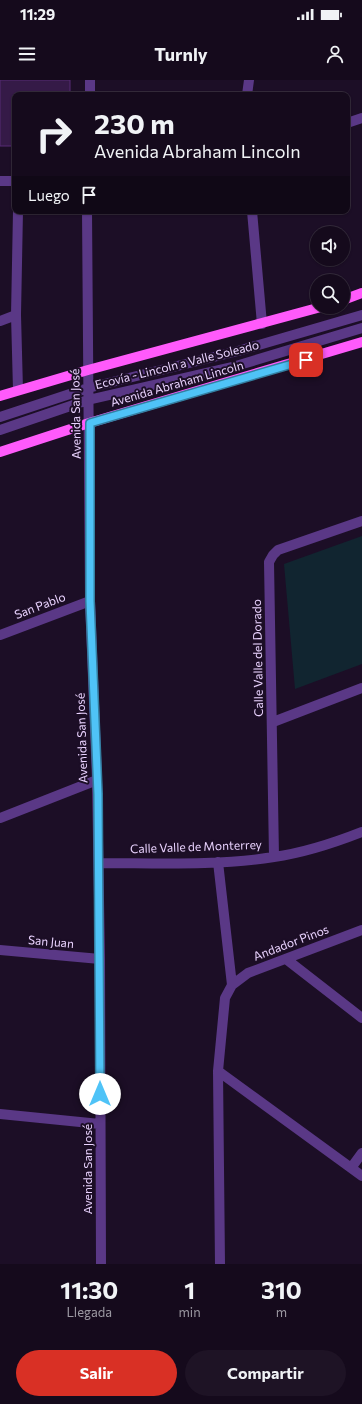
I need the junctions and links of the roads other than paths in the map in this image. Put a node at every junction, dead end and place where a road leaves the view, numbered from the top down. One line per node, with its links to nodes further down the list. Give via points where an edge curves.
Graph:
1 (90, 80): 3 (street)
2 (250, 80): 4 (street)
3 (90, 92)
4 (248, 92)
5 (362, 118): 6 (street)
6 (350, 122)
7 (12, 181): 8 (street)
8 (0, 182)
9 (18, 214): 15 (street)
10 (87, 214): 21 (street, Avenida San José)
11 (252, 214): 18 (street)
12 (362, 293): 13 (main road)
13 (350, 297)
14 (310, 310): 18 (main road)
15 (16, 315): 17 (street); 23 (street)
16 (362, 315): 22 (street)
17 (0, 321)
18 (262, 324): 21 (main road)
19 (362, 328): 25 (street, Ecovía - Lincoln a Valle Soleado, via 236,366)
20 (362, 342): 27 (main road, Avenida Abraham Lincoln)
21 (88, 370): 22 (street, Avenida San José); 23 (main road)
22 (88, 388): 25 (street, Avenida San José); 26 (street)
23 (18, 390): 24 (main road)
24 (0, 396)
25 (88, 400): 27 (street, Avenida San José); 28 (street, Ecovía - Lincoln a Valle Soleado)
26 (0, 417)
27 (90, 423): 29 (main road, Avenida Abraham Lincoln); 31 (street, Avenida San José)
28 (0, 430)
29 (0, 452)
30 (362, 521): 34 (street, Calle Valle del Dorado, via 278,550 270,559)
31 (90, 601): 32 (street, San Pablo); 35 (street, Avenida San José)
32 (0, 635)
33 (362, 688): 34 (street)
34 (273, 722): 38 (street, Calle Valle del Dorado)
35 (97, 780): 36 (street); 40 (street, Avenida San José)
36 (0, 818)
37 (362, 832): 38 (street, Calle Valle de Monterrey, via 331,843)
38 (274, 857): 39 (street, Calle Valle de Monterrey)
39 (218, 862): 40 (street, Calle Valle de Monterrey); 45 (street)
40 (99, 863): 43 (street, Avenida San José)
41 (362, 930): 44 (street, Andador Pinos)
42 (0, 950): 43 (street, San Juan)
43 (100, 959): 49 (street, Avenida San José)
44 (286, 959): 45 (street, Andador Pinos, via 248,973); 46 (street)
45 (232, 985): 47 (street, via 225,998)
46 (362, 1018)
47 (218, 1072): 51 (street); 54 (street)
48 (0, 1114): 49 (street)
49 (100, 1124): 53 (street, Avenida San José)
50 (362, 1153): 51 (street)
51 (350, 1168): 52 (street)
52 (362, 1176)
53 (102, 1264)
54 (220, 1264)

